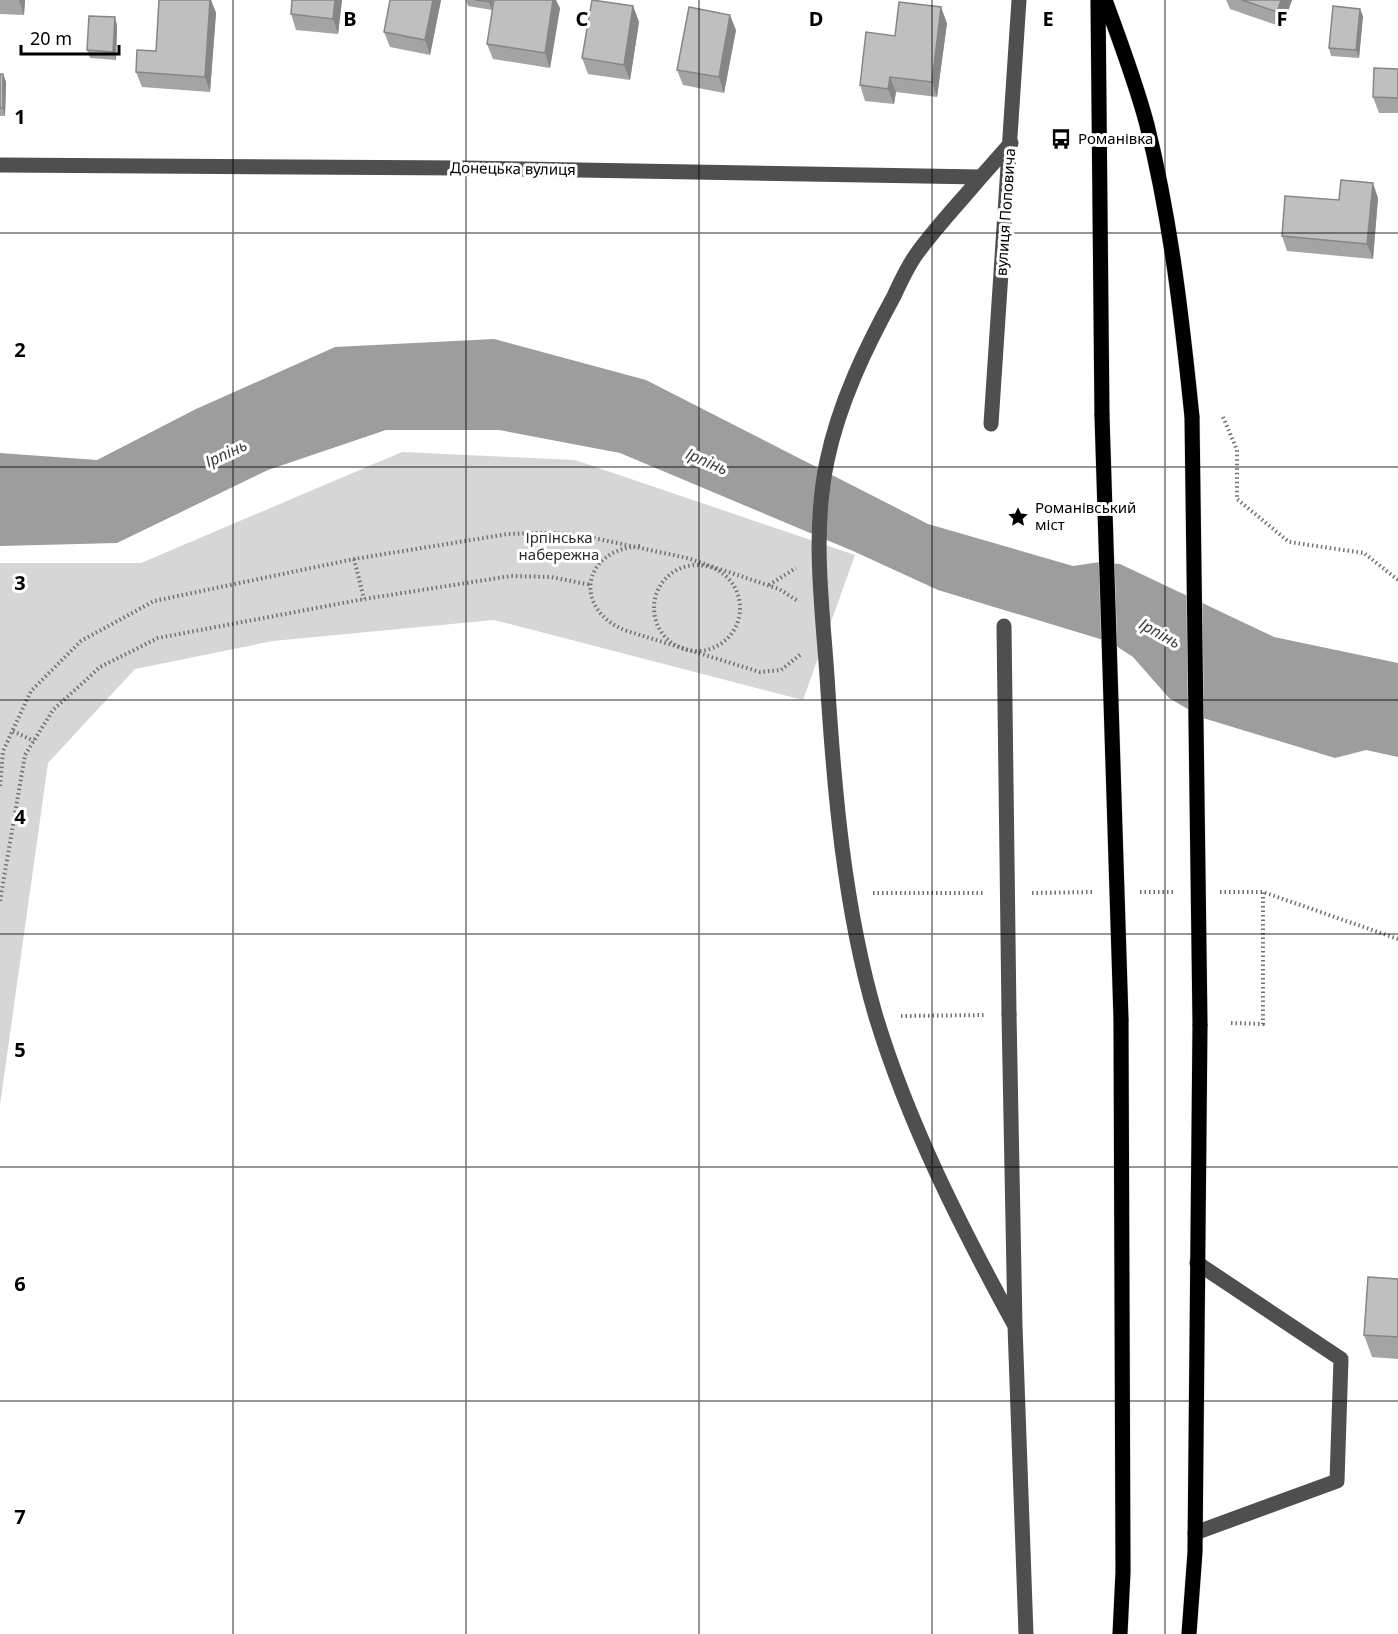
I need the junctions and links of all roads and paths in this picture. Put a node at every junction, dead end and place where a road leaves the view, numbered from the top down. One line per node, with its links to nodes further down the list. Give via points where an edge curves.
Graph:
1 (1019, 0): 4 (street, вулиця Поповича)
2 (1098, 0): 31 (main road, bridge, via 1102,416 1121,1019)
3 (1105, 0): 27 (main road, bridge, via 1146,123 1162,190 1192,417 1200,1024)
4 (1011, 143): 6 (street); 8 (street, вулиця Поповича)
5 (0, 165): 6 (street, Донецька вулиця)
6 (981, 177): 25 (street, via 916,254 854,378 827,461 818,540 831,745 858,936)
7 (1223, 417): 12 (path, via 1237,450 1237,499 1289,542 1364,553)
8 (991, 424)
9 (640, 546): 10 (path, via 575,534 508,534); 11 (path); 13 (path, via 615,550 603,557)
10 (354, 559): 14 (path); 19 (path, via 154,601 81,641 31,692)
11 (712, 567): 15 (path, via 784,591); 18 (path, via 737,592 740,604 736,628 720,645 696,651); 18 (path, via 687,566 665,578 658,588 654,600 657,625 673,644)
12 (1398, 580)
13 (591, 585): 14 (path, via 550,577 512,576); 18 (path, via 595,604 609,622)
14 (364, 599): 20 (path, via 158,638 100,667 53,710)
15 (803, 608)
16 (1004, 626): 24 (street, bridge)
17 (805, 648): 18 (path, via 789,666 773,672 760,672)
18 (684, 649)
19 (13, 731): 20 (path); 21 (path, via 3,751)
20 (34, 741): 23 (path, via 26,756)
21 (0, 786)
22 (1263, 892): 26 (path, via 1263,1024)
23 (0, 901)
24 (1009, 1014): 25 (path); 28 (street)
25 (876, 1016): 28 (street, via 912,1118 958,1218)
26 (1231, 1023)
27 (1197, 1263): 29 (main road); 29 (street, via 1341,1359 1337,1481)
28 (1015, 1326): 30 (street)
29 (1195, 1533): 32 (main road)
30 (1026, 1634)
31 (1120, 1634)
32 (1189, 1634)

